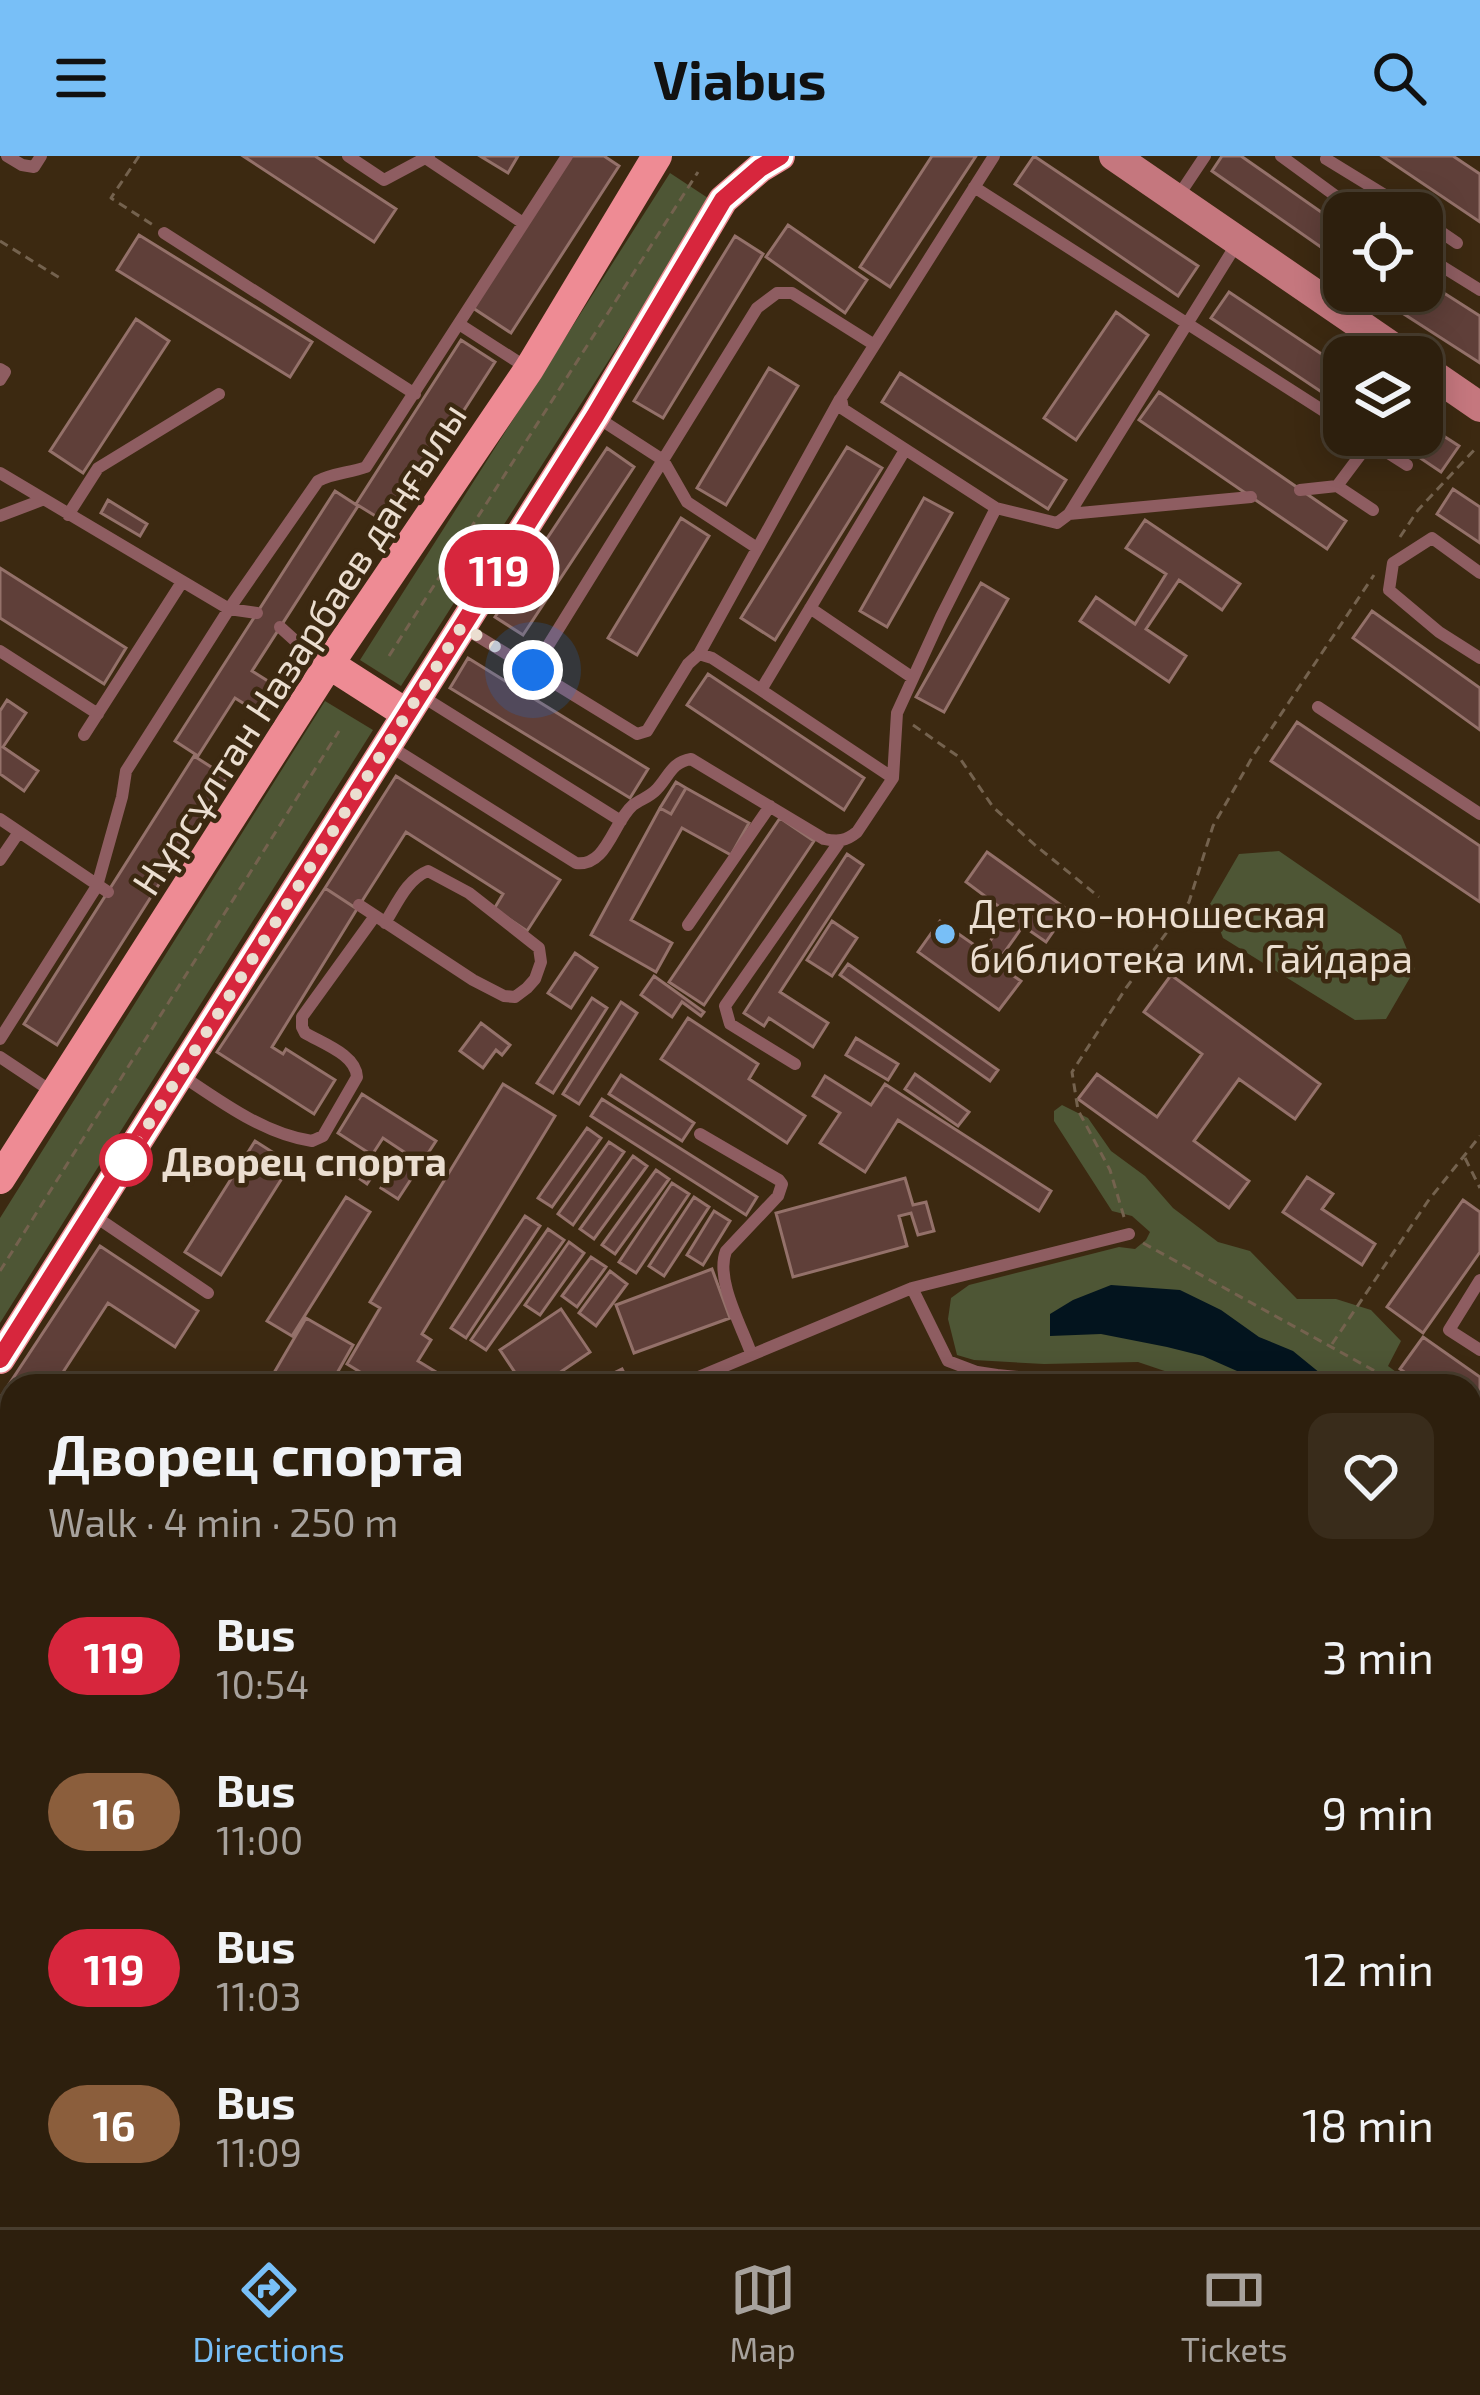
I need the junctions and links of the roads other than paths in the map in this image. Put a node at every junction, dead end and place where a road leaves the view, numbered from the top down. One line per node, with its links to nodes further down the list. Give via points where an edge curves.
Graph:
1 (7, 156): 2 (lane, via 34,167)
2 (41, 156)
3 (348, 156): 11 (lane, via 384,180)
4 (567, 156): 17 (lane)
5 (657, 156): 31 (main road, Нұрсұлтан Назарбаев даңғылы)
6 (780, 156): 39 (main road, via 723,200)
7 (994, 156): 13 (lane)
8 (1114, 156): 16 (main road)
9 (1205, 156): 16 (lane)
10 (1281, 156): 14 (lane)
11 (428, 157): 17 (lane)
12 (1326, 159): 15 (lane)
13 (974, 187): 26 (lane); 29 (lane)
14 (1330, 192)
15 (1369, 192)
16 (1176, 199): 20 (main road)
17 (523, 223): 27 (lane)
18 (164, 232): 35 (lane)
19 (1443, 234): 21 (lane)
20 (1238, 242): 23 (main road); 26 (lane)
21 (1457, 243)
22 (1443, 267): 24 (lane)
23 (1323, 284)
24 (1480, 290)
25 (1359, 312): 28 (main road)
26 (1188, 322): 38 (lane); 52 (lane)
27 (459, 324): 31 (lane); 35 (lane)
28 (1384, 336)
29 (873, 344): 36 (lane); 43 (lane, via 792,293 777,293 757,308)
30 (0, 369): 32 (lane)
31 (529, 369): 66 (main road, Нұрсұлтан Назарбаев даңғылы)
32 (0, 380)
33 (1443, 381): 37 (main road)
34 (219, 394): 53 (lane, via 98,468)
35 (415, 394): 59 (lane, via 366,466 318,481)
36 (841, 398): 40 (lane, via 843,409); 55 (lane)
37 (1480, 407)
38 (1323, 410)
39 (595, 416): 43 (lane); 61 (main road)
40 (904, 450): 50 (lane); 58 (lane)
41 (1354, 456): 46 (lane)
42 (1392, 456): 44 (lane)
43 (663, 460): 55 (lane, via 687,502); 67 (lane)
44 (1407, 466)
45 (0, 473): 49 (lane)
46 (1337, 485): 47 (lane); 51 (lane)
47 (1300, 490)
48 (1251, 497): 52 (lane)
49 (42, 500): 53 (lane); 54 (lane)
50 (996, 508): 52 (lane, via 1057,523); 68 (lane)
51 (1372, 510)
52 (1069, 514)
53 (68, 515): 57 (lane)
54 (0, 516)
55 (758, 548): 64 (lane)
56 (1480, 573): 65 (lane, via 1432,538 1393,563 1389,590)
57 (182, 582): 59 (lane); 72 (lane)
58 (810, 608): 68 (lane); 69 (lane)
59 (230, 609): 60 (lane); 83 (lane, via 126,771)
60 (257, 613)
61 (462, 626): 67 (lane); 70 (main road)
62 (280, 627): 66 (lane)
63 (0, 651): 72 (lane)
64 (699, 654): 67 (lane, via 647,731 637,734); 69 (lane)
65 (1480, 658)
66 (329, 664): 70 (main road); 93 (main road, Нұрсұлтан Назарбаев даңғылы, via 154,922)
67 (533, 670)
68 (913, 678): 75 (lane, via 897,713)
69 (761, 690): 75 (lane)
70 (414, 704): 74 (main road); 79 (lane)
71 (1318, 707): 77 (lane)
72 (98, 714): 73 (lane)
73 (84, 735)
74 (388, 745): 79 (lane, via 576,863 598,857); 92 (main road)
75 (893, 778): 81 (lane, via 857,832)
76 (770, 806): 79 (lane, via 685,759); 81 (lane); 86 (lane)
77 (1480, 814)
78 (0, 819): 80 (lane)
79 (621, 821)
80 (19, 832): 82 (lane); 83 (lane)
81 (840, 842): 91 (lane, via 724,1006 730,1024)
82 (0, 860)
83 (103, 889): 88 (lane)
84 (359, 905): 85 (lane)
85 (380, 919): 85 (lane, via 505,996 527,988 542,962 528,937 428,871); 92 (lane, via 302,1017 305,1033 358,1070 322,1136 312,1141 277,1130)
86 (688, 925)
87 (0, 1009): 88 (lane)
88 (13, 1019): 89 (lane)
89 (0, 1039)
90 (0, 1057): 93 (lane)
91 (795, 1064)
92 (180, 1075): 96 (main road)
93 (55, 1094): 95 (main road, Нұрсұлтан Назарбаев даңғылы)
94 (700, 1134): 102 (lane, via 782,1184 722,1262)
95 (0, 1179)
96 (92, 1214): 100 (lane); 103 (main road)
97 (1130, 1234): 99 (lane)
98 (1480, 1280): 101 (lane, via 1449,1330)
99 (912, 1288): 102 (lane); 105 (lane, via 948,1361)
100 (208, 1293)
101 (1480, 1350)
102 (751, 1353): 104 (lane)
103 (0, 1359)
104 (704, 1374)
105 (982, 1374)

